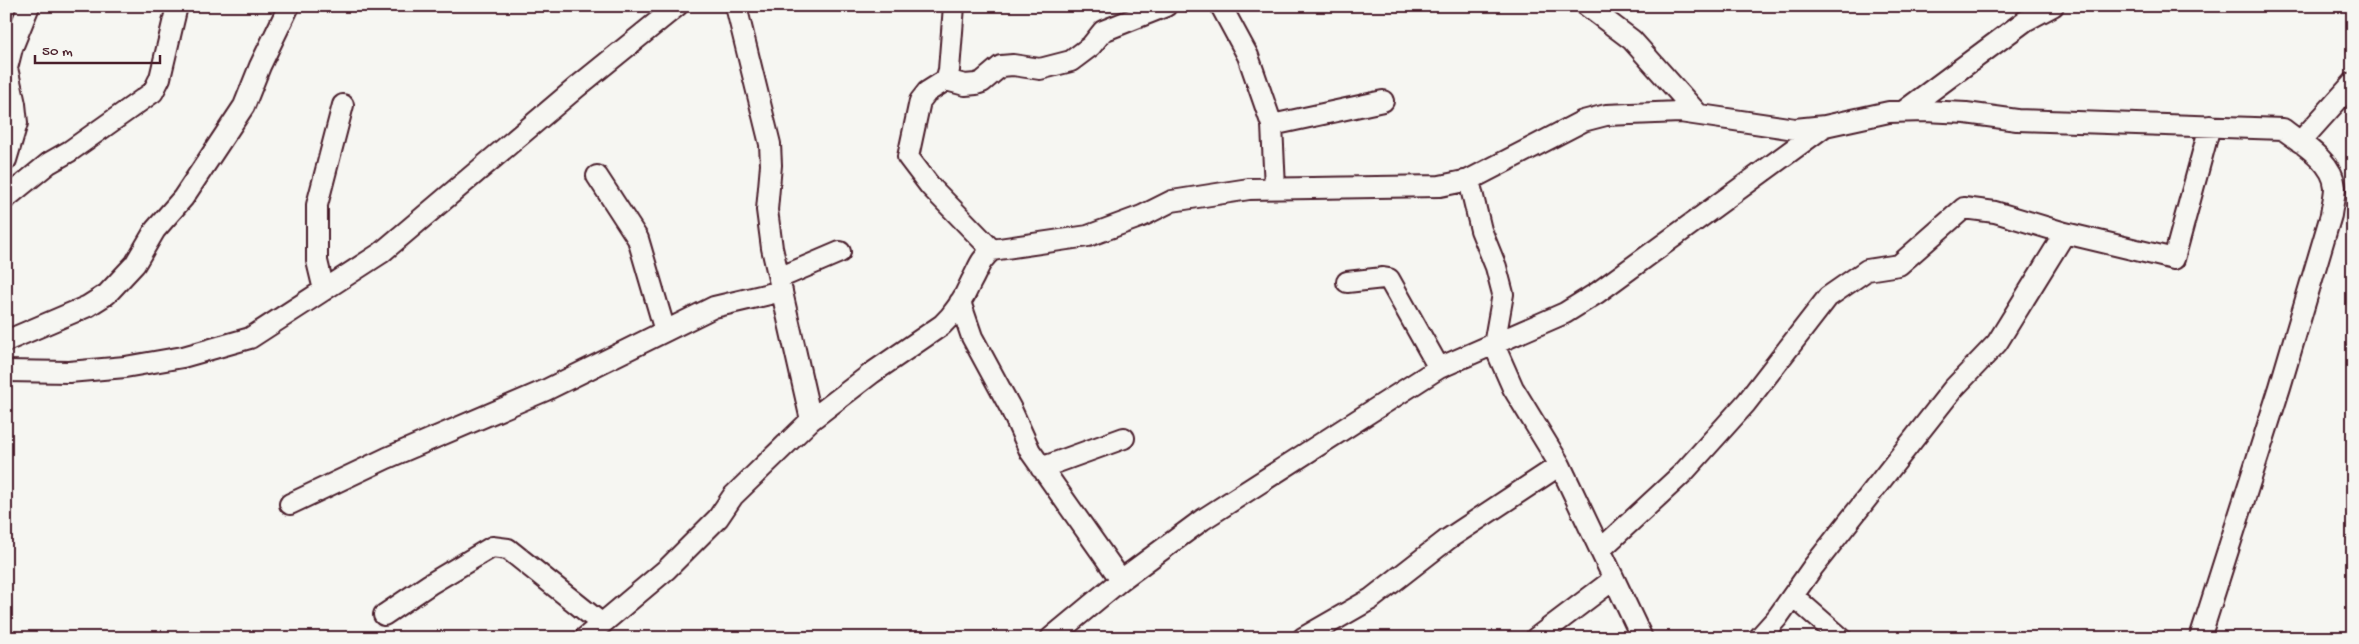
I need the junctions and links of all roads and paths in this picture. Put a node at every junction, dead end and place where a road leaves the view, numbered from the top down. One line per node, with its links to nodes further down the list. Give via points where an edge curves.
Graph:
1 (29, 6): 22 (street, via 7,68 17,123)
2 (177, 6): 26 (street, via 160,78 153,92 49,163)
3 (289, 6): 35 (street, via 244,106 183,198 155,230 135,264 107,294 88,306)
4 (677, 6): 32 (street, via 381,253)
5 (736, 6): 31 (street, via 770,144 768,210 772,248)
6 (954, 6): 12 (street)
7 (1166, 6): 11 (street)
8 (1221, 6): 18 (street, via 1248,56)
9 (1588, 6): 17 (street, via 1632,40)
10 (2054, 6): 16 (street, via 2025,21)
11 (1136, 12): 12 (street, via 1103,31 1091,46 1071,61 1040,69 1001,66 976,84)
12 (946, 80): 28 (street, via 927,92 920,101 908,157 930,186)
13 (2353, 83): 21 (street)
14 (1383, 101): 18 (street)
15 (343, 105): 32 (street, via 317,205 317,260)
16 (1904, 112): 19 (street); 20 (street, via 1966,113 2017,120)
17 (1698, 114): 19 (street, via 1795,129); 24 (street, via 1606,115 1583,121)
18 (1272, 125): 25 (street)
19 (1825, 126): 36 (street, via 1597,293 1565,312)
20 (2210, 126): 21 (street, via 2282,129); 27 (street, via 2174,259)
21 (2300, 142): 57 (street, via 2326,165 2335,186 2331,215)
22 (6, 160)
23 (597, 176): 34 (street, via 638,239)
24 (1469, 180): 25 (street, via 1440,186); 36 (street, via 1480,230 1496,267 1503,294)
25 (1275, 188): 28 (street, via 1249,188 1172,201 1088,236)
26 (6, 198)
27 (2064, 233): 44 (street, via 1995,212 1964,208 1899,265 1868,270 1844,286 1828,297 1746,403 1684,473); 47 (street, via 1997,342 1953,389)
28 (992, 250): 33 (street, via 981,259)
29 (840, 252): 31 (street)
30 (1347, 282): 37 (street, via 1389,279)
31 (781, 284): 34 (street, via 714,306); 39 (street)
32 (324, 290): 38 (street, via 250,338 183,357 125,368 69,372)
33 (960, 302): 39 (street, via 951,316 935,330); 42 (street, via 972,337)
34 (666, 331): 43 (street, via 546,390)
35 (6, 341)
36 (1494, 345): 37 (street); 41 (street, via 1513,388)
37 (1439, 368): 46 (street, via 1202,520)
38 (6, 371)
39 (811, 420): 49 (street, via 740,489 718,518 667,569)
40 (1124, 438): 42 (street)
41 (1560, 465): 44 (street); 52 (street, via 1448,540 1371,599)
42 (1041, 468): 46 (street)
43 (290, 504)
44 (1600, 550): 45 (street)
45 (1614, 579): 53 (street); 54 (street)
46 (1120, 580): 51 (street)
47 (1793, 596): 55 (street); 56 (street)
48 (384, 615): 49 (street, via 492,547 508,549)
49 (602, 624): 50 (street)
50 (586, 638)
51 (1051, 638)
52 (1303, 638)
53 (1536, 638)
54 (1642, 638)
55 (1759, 638)
56 (1841, 638)
57 (2200, 638)

